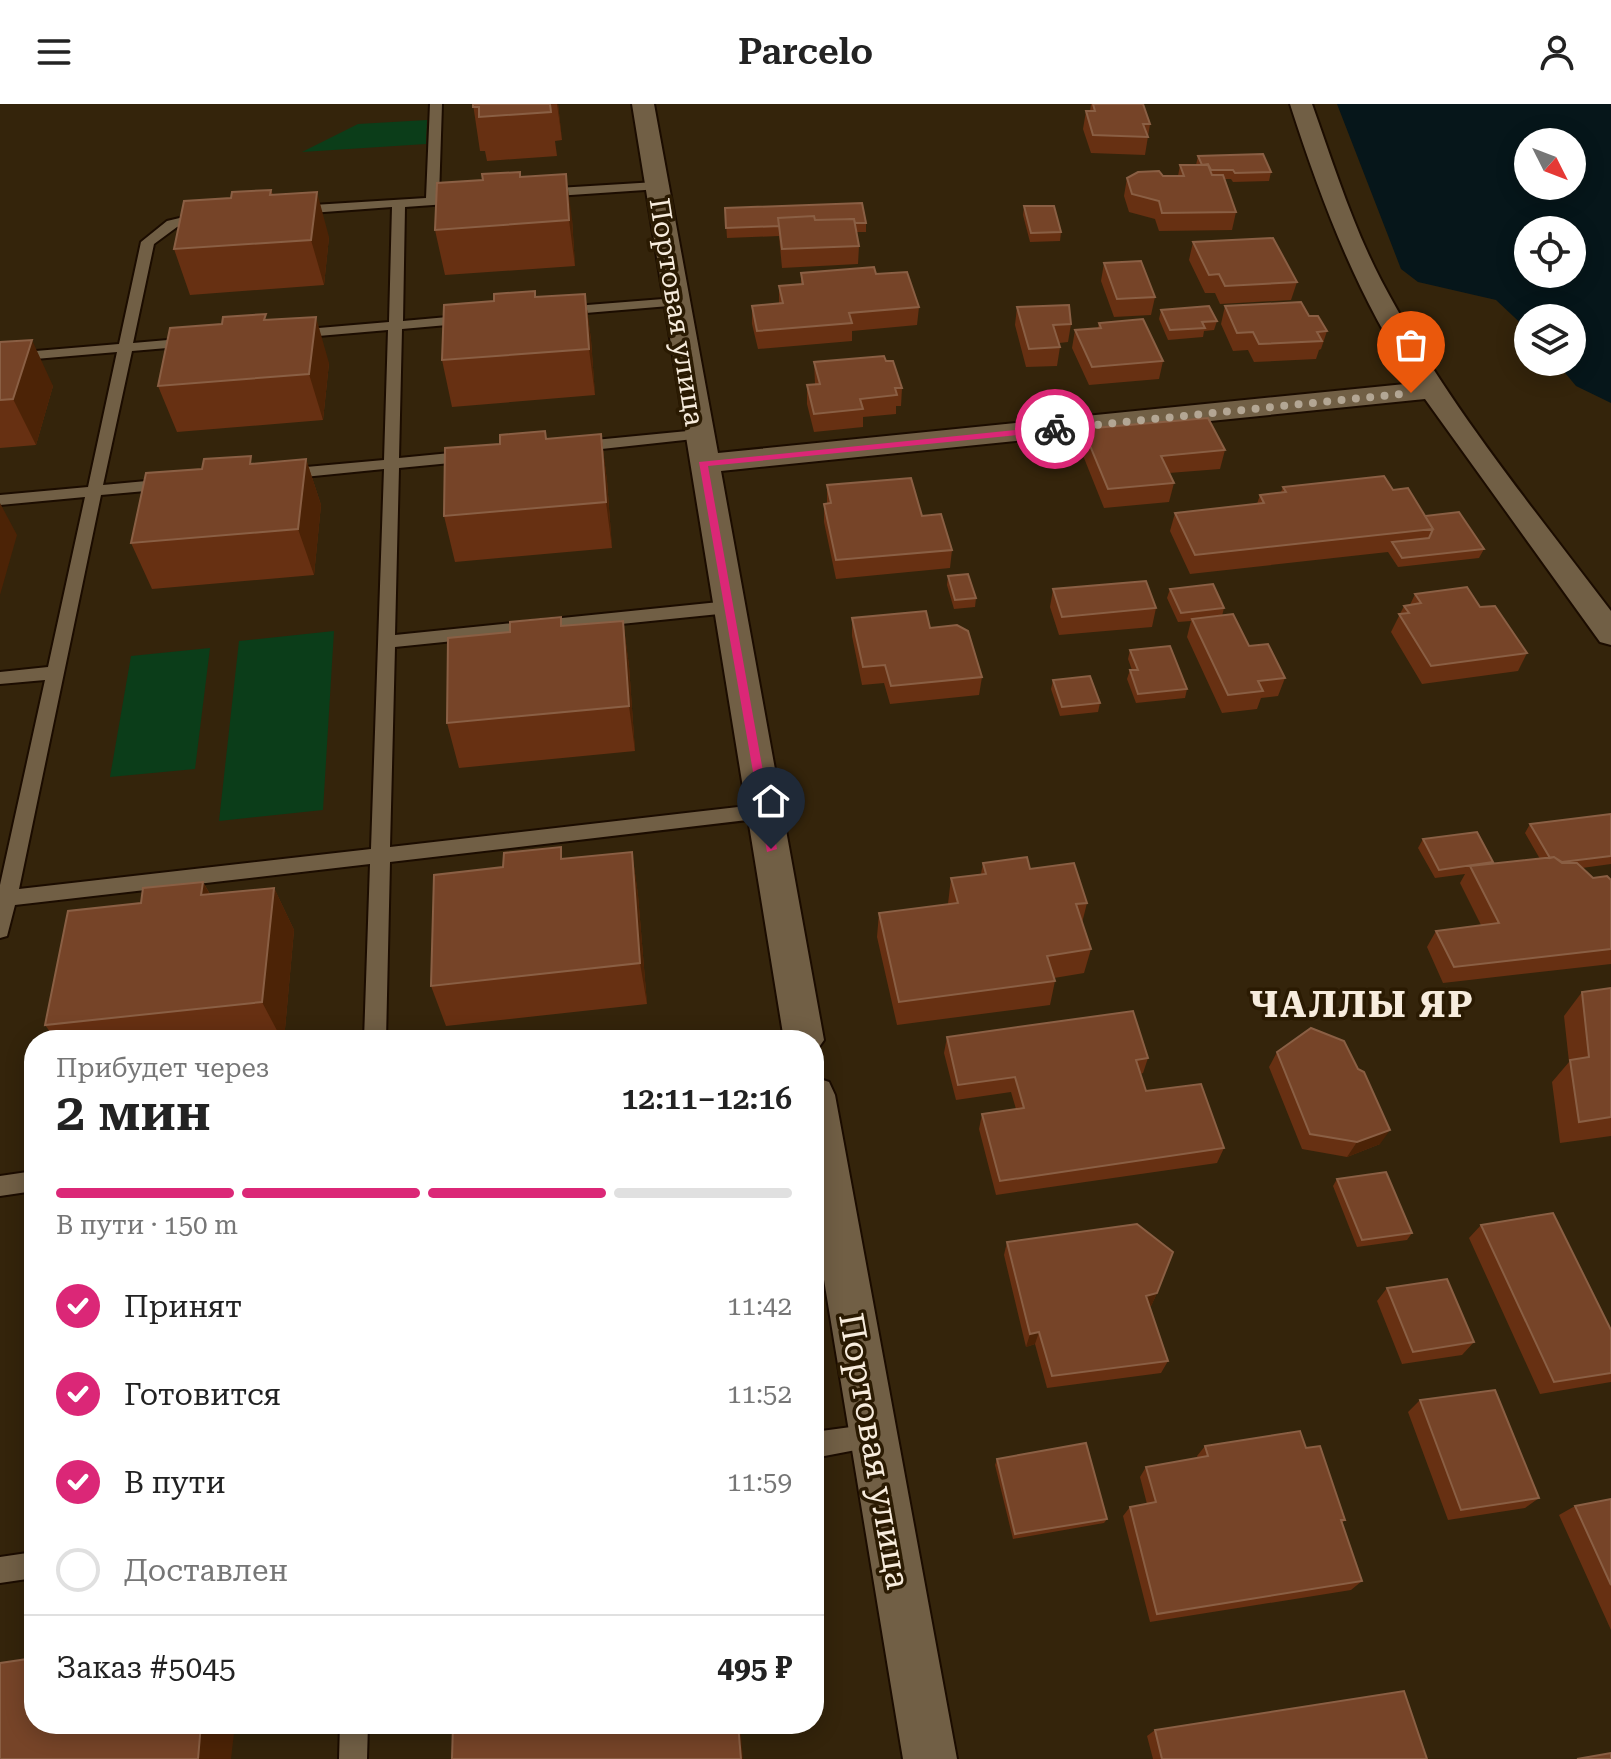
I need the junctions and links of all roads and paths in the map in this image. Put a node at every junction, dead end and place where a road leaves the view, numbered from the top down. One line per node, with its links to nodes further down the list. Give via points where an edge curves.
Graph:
1 (436, 104): 7 (lane)
2 (643, 104): 4 (street, Портовая улица)
3 (1301, 104): 19 (street, via 1367,278)
4 (656, 186): 5 (lane); 11 (street, Портовая улица)
5 (527, 194)
6 (479, 197): 7 (lane)
7 (432, 201): 8 (lane)
8 (399, 203): 9 (lane); 14 (lane)
9 (272, 211)
10 (225, 214): 17 (lane, via 182,220 148,242)
11 (676, 302): 12 (lane); 21 (street, Портовая улица)
12 (544, 313)
13 (485, 318): 14 (lane)
14 (396, 325): 15 (lane); 23 (lane)
15 (284, 334)
16 (204, 341): 17 (lane)
17 (125, 348): 18 (lane); 26 (lane)
18 (0, 358)
19 (1433, 390): 21 (street); 29 (street)
20 (559, 448): 21 (lane)
21 (700, 450): 28 (street, Портовая улица)
22 (483, 455): 23 (lane)
23 (392, 464): 24 (lane); 30 (lane)
24 (266, 475)
25 (188, 483): 26 (lane)
26 (94, 491): 27 (lane); 31 (lane)
27 (0, 500)
28 (729, 607): 30 (lane); 33 (street, Портовая улица)
29 (1611, 634)
30 (386, 642): 34 (lane)
31 (55, 673): 32 (lane); 35 (lane)
32 (0, 678)
33 (765, 811): 34 (lane); 38 (street, Портовая улица)
34 (380, 855): 35 (lane); 37 (lane)
35 (3, 898): 36 (lane)
36 (0, 930)
37 (375, 1030)
38 (802, 1030)
39 (824, 1153): 42 (street, Портовая улица)
40 (24, 1182): 41 (lane)
41 (0, 1186)
42 (873, 1436): 43 (lane); 48 (street, Портовая улица)
43 (824, 1443)
44 (24, 1566): 45 (lane)
45 (0, 1570)
46 (354, 1734): 47 (lane)
47 (353, 1759)
48 (930, 1759)

